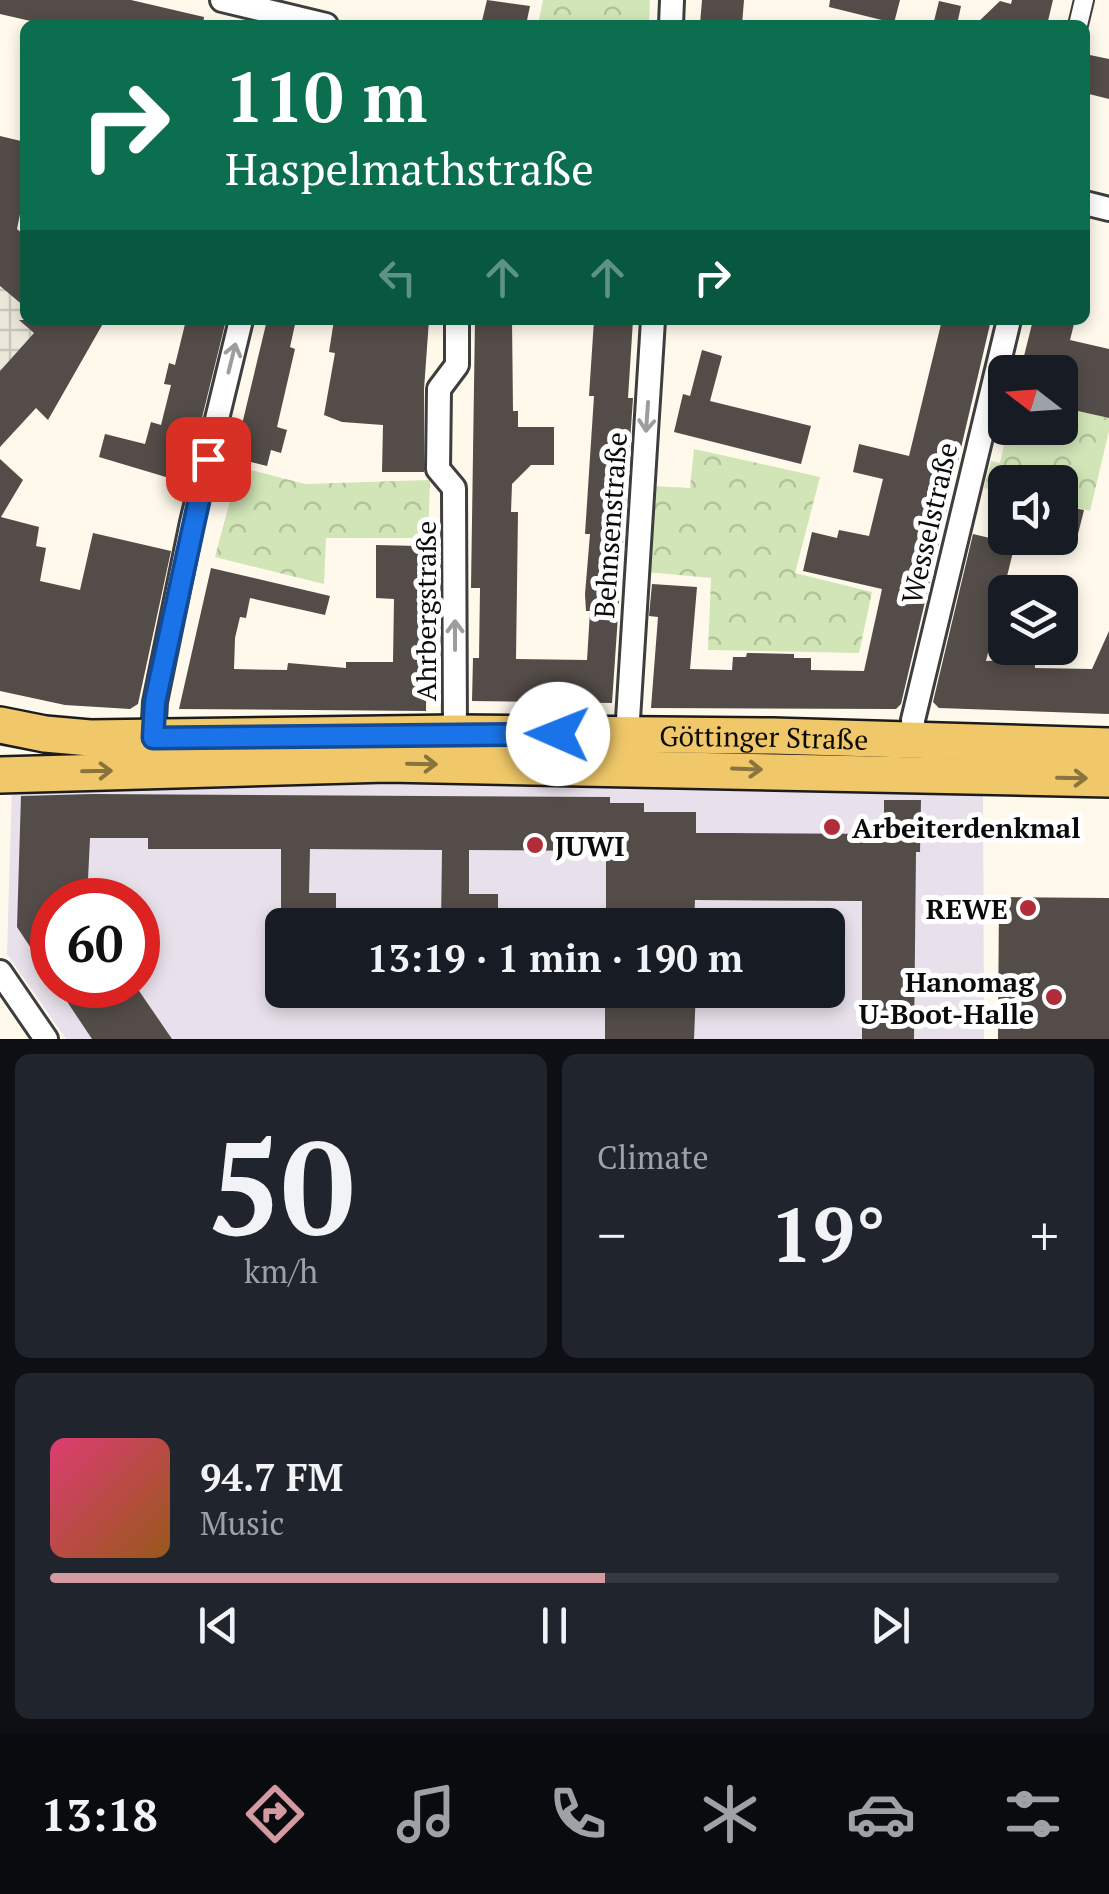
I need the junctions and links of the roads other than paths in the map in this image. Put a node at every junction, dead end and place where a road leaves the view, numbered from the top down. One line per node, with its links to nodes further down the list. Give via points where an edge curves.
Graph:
1 (222, 0): 2 (street)
2 (318, 18)
3 (241, 325): 10 (street, one-way to 3, via 192,522)
4 (457, 325): 8 (street, Ahrbergstraße, one-way to 4, via 454,488 438,469 439,390 457,366)
5 (653, 325): 9 (street, Behnsenstraße, one-way to 9)
6 (1007, 325): 11 (street, Wesselstraße, via 913,720)
7 (0, 725): 10 (main road, Göttinger Straße, via 45,734)
8 (455, 733): 9 (main road, Göttinger Straße); 10 (main road, Göttinger Straße)
9 (627, 735): 11 (main road, Göttinger Straße)
10 (153, 738)
11 (914, 741): 12 (main road, Göttinger Straße)
12 (1109, 746)
13 (0, 775): 14 (main road, Göttinger Straße, one-way to 14, via 387,764)
14 (1109, 779)
15 (0, 972): 16 (street)
16 (46, 1039)

